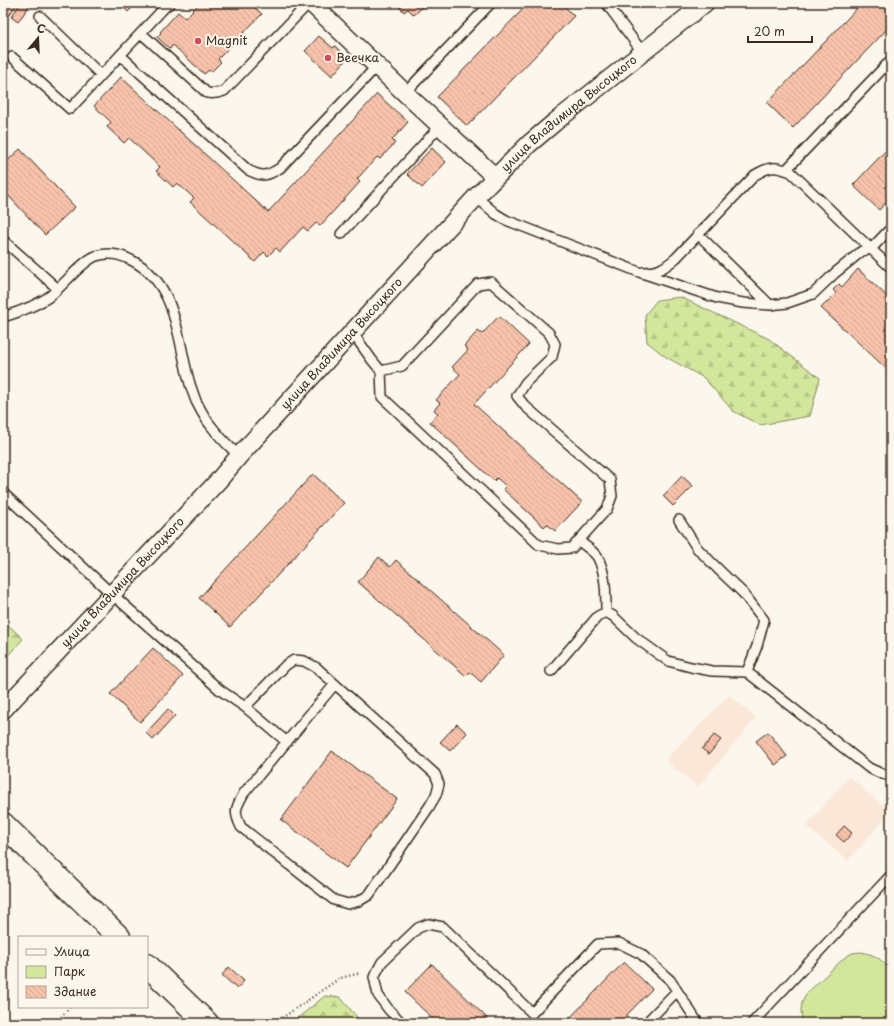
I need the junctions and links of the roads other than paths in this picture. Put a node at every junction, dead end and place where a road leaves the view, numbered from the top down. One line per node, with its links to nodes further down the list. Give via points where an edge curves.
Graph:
1 (170, 3): 7 (lane)
2 (310, 3): 7 (lane, via 219,94 207,93); 12 (street)
3 (491, 3): 14 (lane)
4 (606, 3): 8 (lane)
5 (705, 3): 8 (street, улица Владимира Высоцкого)
6 (40, 16): 13 (lane)
7 (141, 33): 9 (lane)
8 (643, 53): 17 (street, улица Владимира Высоцкого, via 555,122)
9 (120, 56): 12 (lane, via 248,170 259,175 271,174 280,168); 13 (lane)
10 (12, 57): 13 (lane, via 70,109)
11 (891, 60): 16 (lane)
12 (377, 66): 14 (street)
13 (101, 75)
14 (405, 93): 15 (street)
15 (440, 126): 17 (street); 20 (lane)
16 (786, 170): 21 (lane, via 771,167 755,175); 23 (lane)
17 (495, 177): 18 (street, улица Владимира Высоцкого)
18 (476, 196): 25 (lane, via 506,220); 29 (street, улица Владимира Высоцкого)
19 (891, 228): 23 (lane)
20 (341, 234)
21 (698, 234): 25 (lane, via 665,267 650,272); 27 (lane)
22 (3, 240): 26 (lane)
23 (871, 249): 24 (lane); 27 (lane, via 862,251 813,294 787,303)
24 (891, 268)
25 (639, 272): 27 (lane, via 718,298)
26 (58, 289): 28 (lane, via 38,303); 31 (lane, via 87,262 105,254 127,257 150,272 161,286 174,314 196,401 212,428)
27 (770, 305)
28 (3, 317)
29 (352, 332): 30 (lane); 31 (street, улица Владимира Высоцкого)
30 (381, 371): 34 (lane, via 382,397 539,545 558,549 572,548); 34 (lane, via 402,366 478,284 491,282 549,334 555,344 552,357 526,382 517,396 525,406 610,480 612,496 607,509)
31 (239, 456): 35 (street, улица Владимира Высоцкого, via 218,482)
32 (3, 493): 35 (lane)
33 (679, 520): 38 (lane, via 697,548 743,592 764,620)
34 (579, 541): 36 (lane, via 597,557 604,574)
35 (112, 594): 40 (lane, via 220,690); 41 (street, улица Владимира Высоцкого)
36 (606, 612): 37 (lane, via 598,616); 38 (lane, via 668,661 712,671)
37 (551, 671)
38 (747, 672): 43 (lane, via 869,768)
39 (335, 684): 40 (lane, via 317,668 304,661 294,660 286,665); 42 (lane); 42 (lane, via 435,774 439,784 429,807 369,895 359,901 348,904 334,900 241,827 238,821 237,806 244,793)
40 (245, 708): 42 (lane)
41 (3, 710)
42 (287, 742)
43 (891, 776)
44 (3, 824): 46 (main road)
45 (891, 875): 53 (lane)
46 (118, 936)
47 (148, 966): 49 (main road)
48 (677, 991): 50 (lane, via 670,980 641,954 619,943 598,944 532,1013 444,927 428,924 418,928 382,962 374,977 378,995); 51 (lane); 52 (lane)
49 (207, 1023)
50 (402, 1023)
51 (646, 1023)
52 (698, 1023)
53 (752, 1023)

